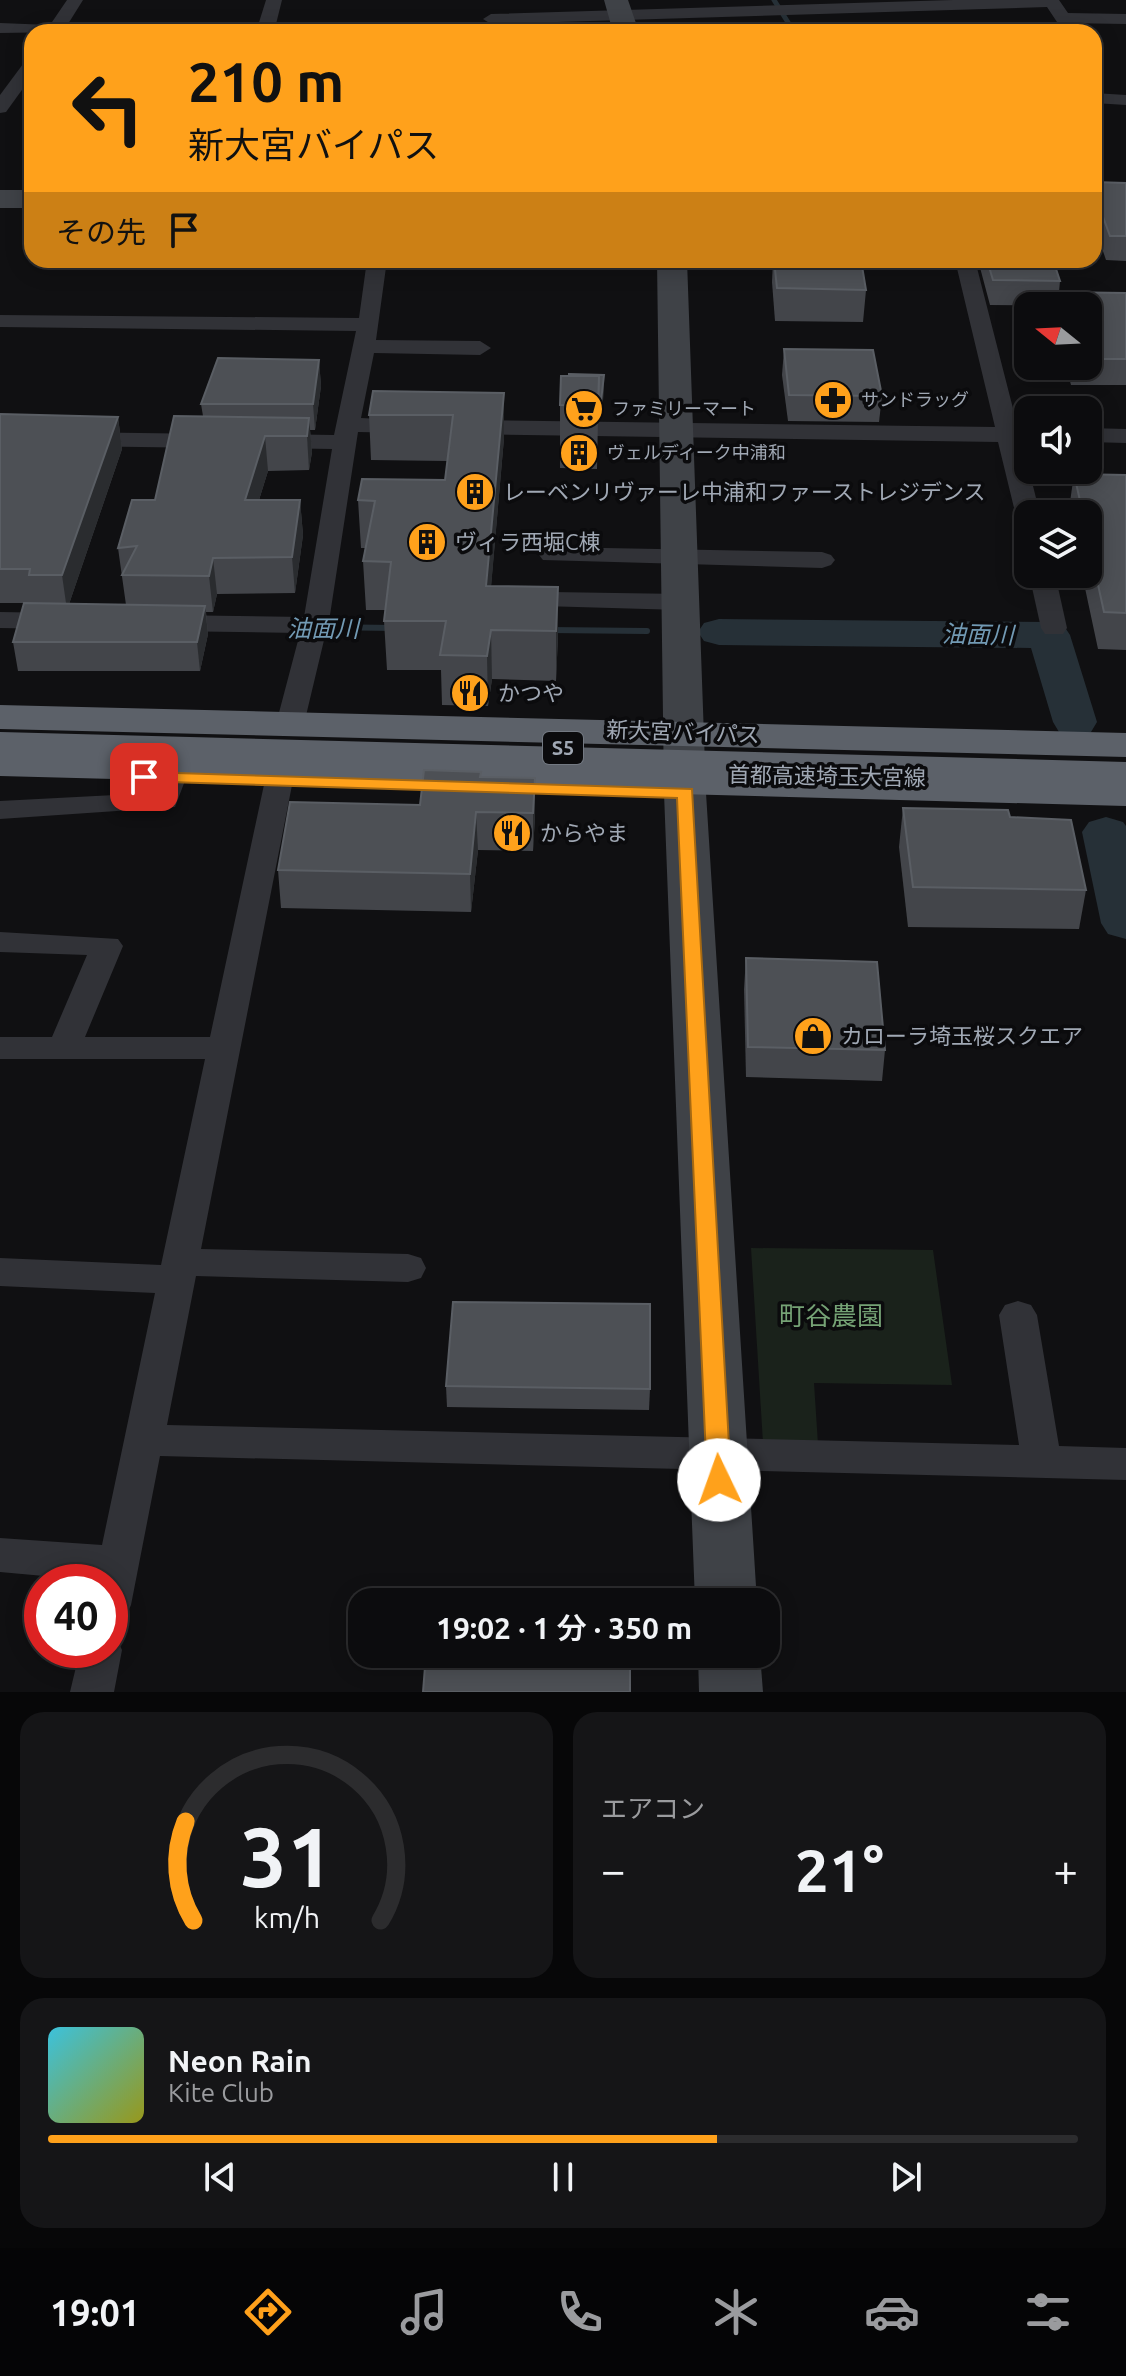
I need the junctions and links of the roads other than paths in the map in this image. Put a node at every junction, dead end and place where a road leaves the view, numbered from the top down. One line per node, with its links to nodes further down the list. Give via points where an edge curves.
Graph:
1 (75, 0): 8 (street)
2 (274, 0): 9 (street)
3 (505, 0): 10 (street)
4 (1051, 1): 5 (street); 12 (street)
5 (775, 8): 6 (street)
6 (621, 16): 11 (street)
7 (1126, 19): 13 (street)
8 (60, 24)
9 (267, 24)
10 (489, 24)
11 (515, 24)
12 (1062, 24)
13 (1073, 24)
14 (0, 28): 15 (street)
15 (24, 29)
16 (24, 71): 19 (street)
17 (1102, 98): 18 (street)
18 (1126, 100)
19 (0, 108)
20 (0, 199): 21 (street)
21 (24, 199)
22 (376, 268): 26 (street)
23 (672, 268): 29 (street)
24 (967, 268): 28 (street)
25 (0, 321): 26 (street)
26 (367, 335): 27 (street); 30 (street)
27 (480, 348)
28 (1014, 418)
29 (676, 431): 30 (street); 31 (street); 36 (street)
30 (347, 434): 34 (street, via 243,441); 44 (street)
31 (1014, 434)
32 (1102, 435): 33 (street)
33 (1126, 436)
34 (0, 438)
35 (552, 555): 36 (street)
36 (680, 557): 37 (street); 40 (street)
37 (822, 560)
38 (1045, 588): 45 (street)
39 (551, 600): 40 (street)
40 (681, 602): 51 (street)
41 (0, 620): 42 (street)
42 (78, 621)
43 (141, 622): 44 (street)
44 (313, 626): 47 (street)
45 (1054, 628)
46 (0, 717): 47 (highway)
47 (290, 724): 51 (highway, via 413,727 584,762)
48 (0, 734): 52 (highway, 首都高速埼玉大宮線 / S5)
49 (1126, 745): 51 (highway, 新大宮バイパス)
50 (0, 754): 56 (highway, 首都高速埼玉大宮線 / S5, bridge)
51 (685, 763): 55 (highway, 新大宮バイパス); 57 (highway, 新大宮バイパス, via 1050,803); 68 (street)
52 (1126, 763)
53 (0, 771): 54 (highway, 新大宮バイパス)
54 (172, 778): 55 (highway, 新大宮バイパス); 58 (street, via 165,801)
55 (279, 780): 62 (street)
56 (1126, 784)
57 (1126, 804)
58 (0, 810)
59 (0, 942): 61 (street, via 107,946)
60 (0, 1048): 61 (street)
61 (64, 1048): 62 (street)
62 (225, 1048): 64 (street)
63 (408, 1268): 64 (street)
64 (179, 1271): 65 (street); 67 (street)
65 (0, 1272)
66 (1018, 1315): 69 (street)
67 (144, 1440): 68 (street); 72 (street)
68 (718, 1453): 69 (street); 73 (street)
69 (1042, 1462): 70 (street)
70 (1126, 1464)
71 (0, 1555): 72 (street)
72 (118, 1564)
73 (725, 1588)
74 (97, 1668): 76 (street)
75 (730, 1668): 77 (street)
76 (92, 1692)
77 (731, 1692)

